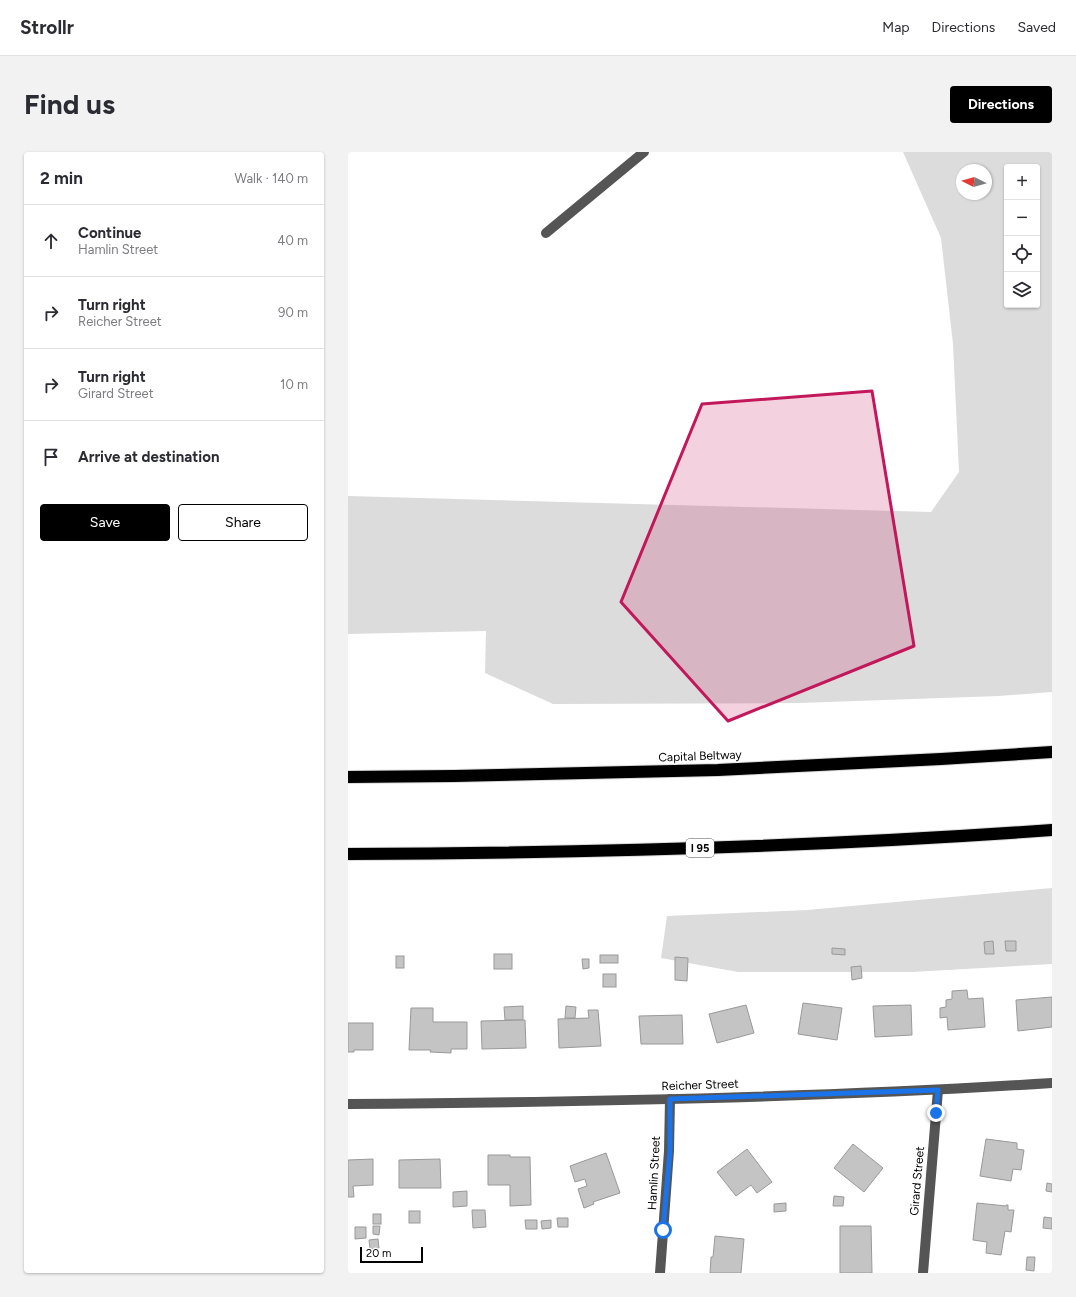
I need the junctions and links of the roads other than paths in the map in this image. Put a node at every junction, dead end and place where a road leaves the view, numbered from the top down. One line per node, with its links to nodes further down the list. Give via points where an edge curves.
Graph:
1 (644, 152): 2 (street)
2 (546, 233)
3 (1052, 752): 4 (highway, Capital Beltway, via 718,770)
4 (348, 777)
5 (1052, 830): 6 (highway, I 95, via 945,838 723,848)
6 (348, 854)
7 (1052, 1083): 8 (street, Reicher Street)
8 (938, 1090): 9 (street, Reicher Street); 12 (street, Girard Street)
9 (670, 1099): 10 (street, Reicher Street); 11 (street, Hamlin Street, via 670,1151)
10 (348, 1104)
11 (660, 1273)
12 (923, 1273)

